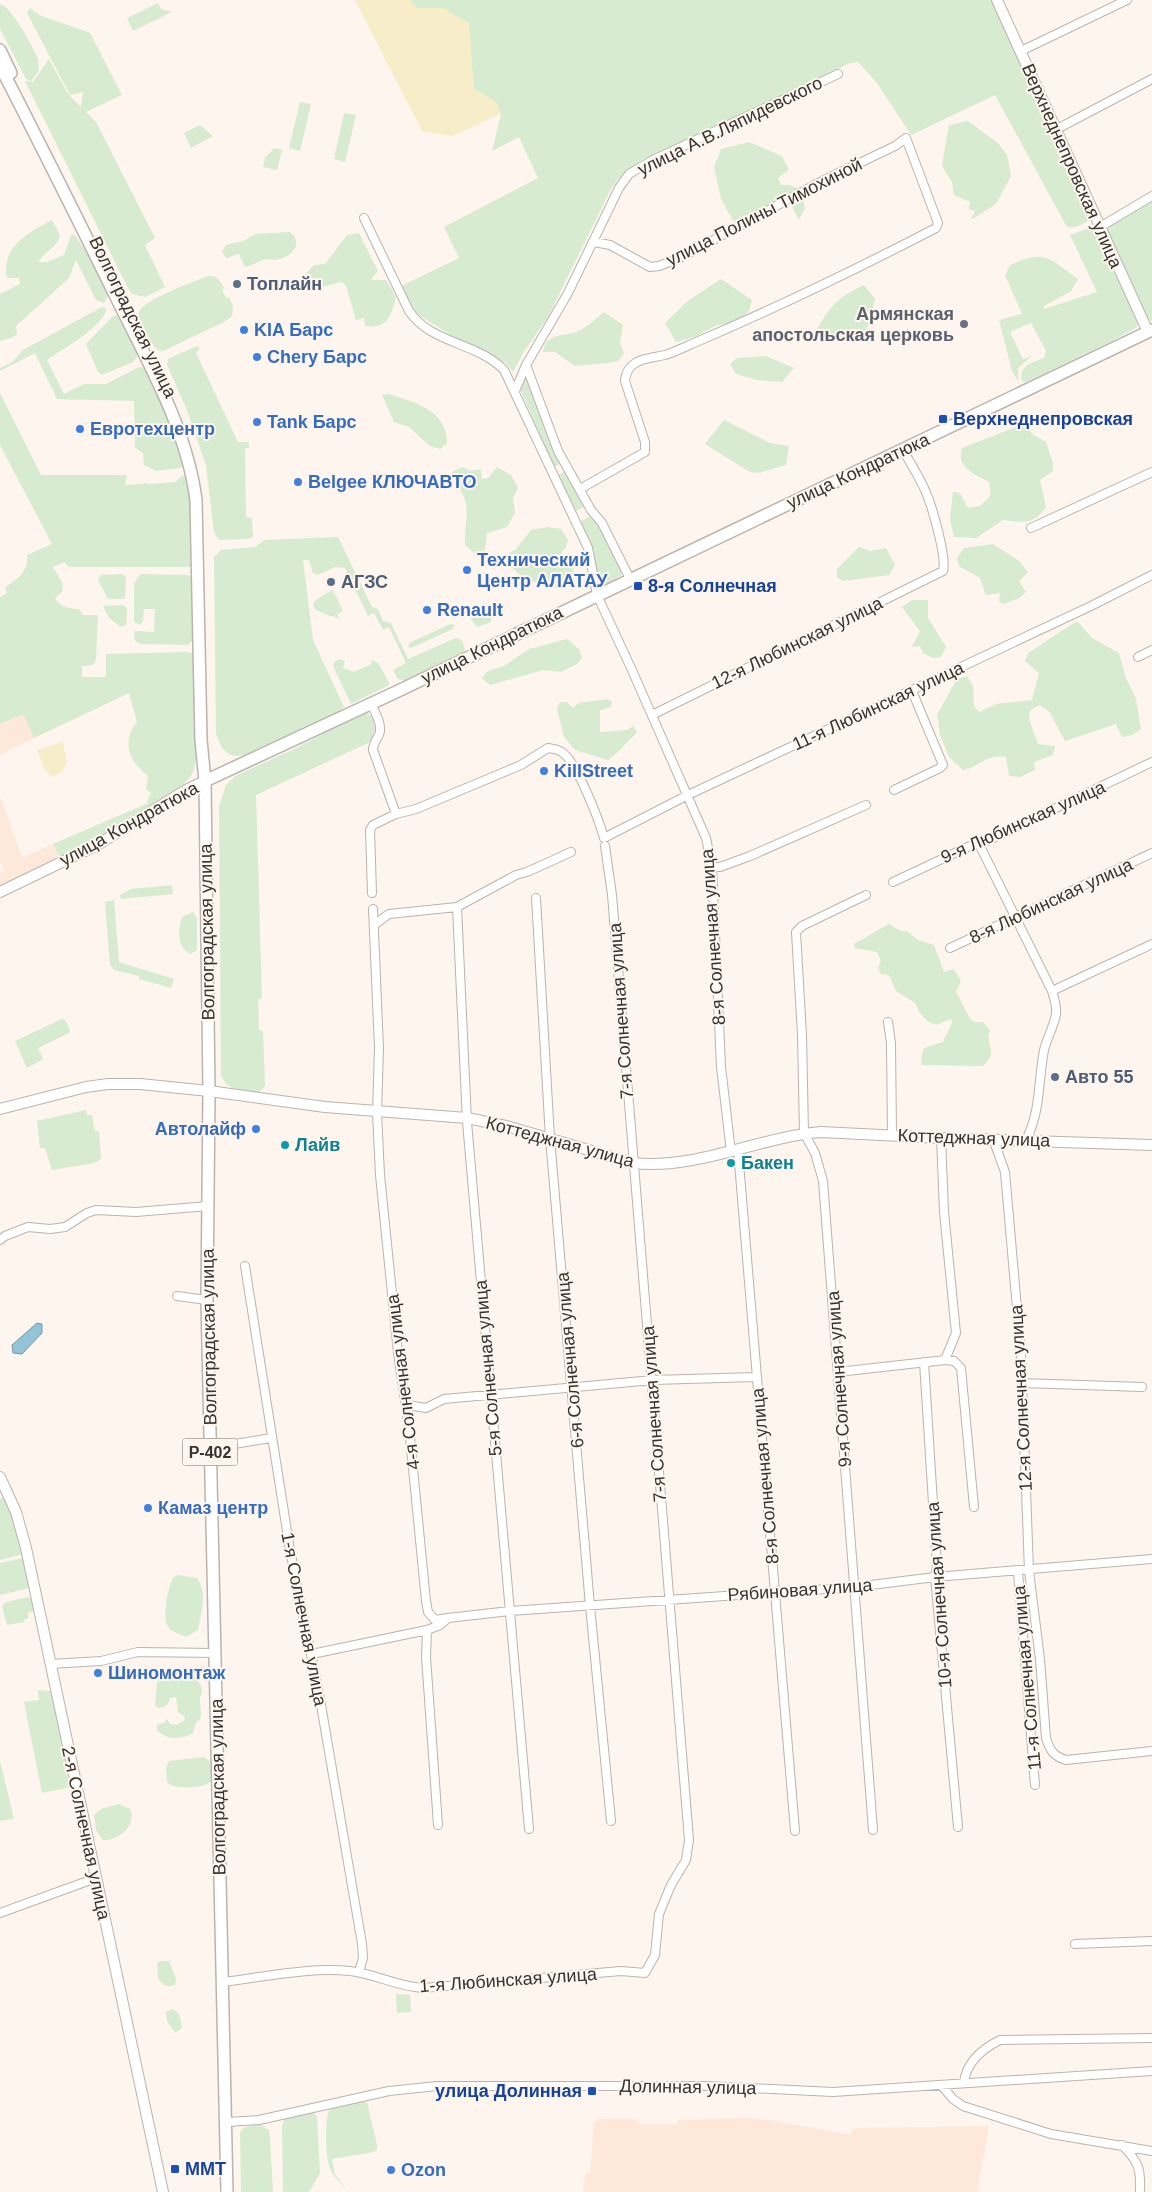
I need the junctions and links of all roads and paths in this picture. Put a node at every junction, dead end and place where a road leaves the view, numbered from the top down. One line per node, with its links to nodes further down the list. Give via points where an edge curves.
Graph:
1 (997, 0): 4 (street, Верхнеднепровская улица)
2 (1126, 0): 4 (street)
3 (0, 50): 8 (main road, Волгоградская улица)
4 (1021, 51): 9 (street, Верхнеднепровская улица)
5 (0, 66): 8 (main road, Волгоградская улица)
6 (838, 74): 13 (street, улица А.В.Ляпидевского, via 637,169 619,188)
7 (1152, 79): 9 (street)
8 (23, 103): 30 (main road, Волгоградская улица, via 154,359 182,420 199,473 205,544 209,740)
9 (1055, 130): 12 (street, Верхнеднепровская улица)
10 (1152, 196): 12 (street)
11 (364, 218): 16 (street, 8-я Солнечная улица, via 416,322 496,362)
12 (1100, 227): 14 (street, Верхнеднепровская улица)
13 (594, 242): 15 (street, улица А.В.Ляпидевского); 19 (street, улица Полины Тимохиной, via 610,245 650,266 659,266 684,256 906,138 938,223 936,228 870,262 739,324 674,352 644,358 632,365 626,372 626,381 645,442 645,452)
14 (1150, 331): 17 (main road, улица Кондратюка)
15 (526, 365): 16 (street, улица А.В.Ляпидевского); 19 (street, via 558,451)
16 (515, 391): 23 (street, 8-я Солнечная улица, via 588,548)
17 (903, 450): 22 (main road, улица Кондратюка); 28 (street, 12-я Любинская улица, via 930,504 944,559 943,571)
18 (1152, 472): 20 (street)
19 (580, 489): 22 (street, via 606,530)
20 (1032, 528)
21 (1152, 576): 26 (street, 11-я Любинская улица)
22 (630, 579): 23 (main road, улица Кондратюка)
23 (597, 595): 27 (main road, улица Кондратюка); 28 (street, 8-я Солнечная улица)
24 (1152, 650): 25 (street)
25 (1138, 657)
26 (912, 691): 31 (street, via 943,765); 32 (street, 11-я Любинская улица)
27 (371, 704): 30 (main road, улица Кондратюка); 34 (street, via 380,732 372,750)
28 (652, 715): 32 (street, 8-я Солнечная улица)
29 (1152, 762): 36 (street, 9-я Любинская улица)
30 (205, 781): 41 (street, улица Кондратюка, via 99,844); 53 (main road, Волгоградская улица / Р-402)
31 (894, 790)
32 (688, 795): 35 (street, 11-я Любинская улица); 39 (street, 8-я Солнечная улица, via 706,838)
33 (866, 805): 39 (street, via 750,856)
34 (396, 814): 35 (street, 7-я Солнечная улица, via 416,810 522,765 548,748 562,751 572,763 600,822); 42 (street, via 372,825 370,830)
35 (605, 842): 65 (street, 7-я Солнечная улица)
36 (979, 844): 40 (street, 9-я Любинская улица); 47 (street)
37 (572, 852): 45 (street, via 516,875)
38 (1152, 853): 47 (street, 8-я Любинская улица)
39 (712, 867): 64 (street, 8-я Солнечная улица, via 721,1067)
40 (893, 882)
41 (0, 892)
42 (372, 893)
43 (866, 895): 57 (street, 9-я Солнечная улица, via 802,926 796,932)
44 (536, 898): 59 (street, 6-я Солнечная улица)
45 (457, 907): 48 (street, via 389,914); 56 (street, 5-я Солнечная улица)
46 (373, 909): 48 (street, 4-я Солнечная улица)
47 (1014, 918): 50 (street, 8-я Любинская улица); 51 (street)
48 (374, 925): 55 (street, 4-я Солнечная улица, via 379,1048)
49 (1152, 944): 51 (street)
50 (950, 948)
51 (1052, 991): 62 (street, via 1056,1013 1044,1053 1040,1097 1033,1127)
52 (888, 1022): 58 (street)
53 (209, 1091): 54 (street, Коттеджная улица, via 108,1084); 55 (street, Коттеджная улица); 66 (main road, Волгоградская улица / Р-402)
54 (0, 1109)
55 (377, 1113): 56 (street, Коттеджная улица); 80 (street, 4-я Солнечная улица, via 398,1353)
56 (467, 1118): 59 (street, Коттеджная улица); 79 (street, 5-я Солнечная улица)
57 (804, 1133): 58 (street, Коттеджная улица); 64 (street, Коттеджная улица); 73 (street, 9-я Солнечная улица, via 815,1153 823,1181)
58 (892, 1135): 60 (street, Коттеджная улица)
59 (550, 1138): 65 (street, Коттеджная улица); 77 (street, 6-я Солнечная улица)
60 (941, 1138): 61 (street, Коттеджная улица); 71 (street, via 944,1212 956,1333)
61 (993, 1139): 62 (street, Коттеджная улица); 76 (street, 12-я Солнечная улица, via 1005,1172)
62 (1026, 1140): 63 (street, Коттеджная улица)
63 (1152, 1145)
64 (735, 1152): 65 (street, Коттеджная улица, via 670,1163); 74 (street, 8-я Солнечная улица)
65 (633, 1163): 75 (street, 7-я Солнечная улица)
66 (208, 1206): 67 (street, via 136,1212 91,1211 65,1227 28,1226); 70 (main road, Волгоградская улица / Р-402)
67 (0, 1240)
68 (244, 1266): 81 (street, 1-я Солнечная улица)
69 (177, 1296): 70 (street)
70 (207, 1300): 82 (main road, Волгоградская улица / Р-402)
71 (945, 1360): 72 (street); 84 (street, via 954,1361 961,1368)
72 (924, 1362): 73 (street); 88 (street, 10-я Солнечная улица)
73 (838, 1372): 89 (street, 9-я Солнечная улица)
74 (756, 1377): 75 (street); 90 (street, 8-я Солнечная улица)
75 (653, 1380): 77 (street); 91 (street, 7-я Солнечная улица)
76 (1022, 1384): 78 (street); 86 (street, 12-я Солнечная улица)
77 (572, 1387): 79 (street); 92 (street, 6-я Солнечная улица)
78 (1142, 1387)
79 (490, 1395): 80 (street, via 444,1399 426,1408); 93 (street, 5-я Солнечная улица)
80 (407, 1405): 94 (street, 4-я Солнечная улица, via 428,1612 435,1620)
81 (271, 1438): 82 (street); 97 (street, 1-я Солнечная улица)
82 (210, 1448): 96 (main road, Волгоградская улица / Р-402)
83 (1, 1480): 98 (street, 2-я Солнечная улица, via 21,1527)
84 (974, 1507)
85 (1152, 1560): 86 (street, Рябиновая улица)
86 (1029, 1570): 87 (street, Рябиновая улица); 99 (street, 12-я Солнечная улица, via 1046,1738 1050,1750 1056,1757 1066,1760)
87 (1018, 1572): 88 (street, Рябиновая улица); 100 (street, 11-я Солнечная улица)
88 (935, 1577): 89 (street, Рябиновая улица); 103 (street, 10-я Солнечная улица)
89 (855, 1587): 90 (street, Рябиновая улица); 105 (street, 9-я Солнечная улица)
90 (774, 1592): 91 (street, Рябиновая улица); 106 (street, 8-я Солнечная улица)
91 (668, 1599): 92 (street, Рябиновая улица); 112 (street, 7-я Солнечная улица, via 690,1840 686,1860 671,1885 660,1914 656,1956)
92 (590, 1606): 93 (street, Рябиновая улица); 101 (street, 6-я Солнечная улица)
93 (510, 1611): 94 (street, Рябиновая улица); 104 (street, 5-я Солнечная улица)
94 (448, 1618): 95 (street)
95 (427, 1630): 97 (street); 102 (street, via 426,1657)
96 (215, 1653): 98 (street, via 138,1652 101,1661); 113 (main road, Волгоградская улица / Р-402)
97 (312, 1654): 111 (street, 1-я Солнечная улица, via 362,1944)
98 (50, 1664): 107 (street, 2-я Солнечная улица)
99 (1152, 1750)
100 (1035, 1785)
101 (611, 1821)
102 (438, 1825)
103 (958, 1827)
104 (529, 1828)
105 (873, 1830)
106 (795, 1831)
107 (96, 1878): 108 (street); 121 (street, 2-я Солнечная улица)
108 (0, 1912)
109 (1152, 1941): 110 (street)
110 (1075, 1944)
111 (359, 1972): 112 (street, 1-я Любинская улица, via 413,1988 621,1971); 113 (street, 1-я Любинская улица, via 298,1972)
112 (645, 1973)
113 (223, 1982): 118 (main road, Волгоградская улица / Р-402)
114 (1152, 2038): 116 (street, via 1000,2040 976,2056)
115 (1152, 2071): 116 (street, Долинная улица)
116 (964, 2083): 117 (street, Долинная улица)
117 (941, 2085): 118 (street, Долинная улица, via 833,2092 707,2086 429,2086 389,2091 259,2120); 119 (street, via 953,2100 963,2106 1051,2134)
118 (227, 2122): 122 (main road, Волгоградская улица / Р-402)
119 (1122, 2145): 120 (street); 123 (street, via 1135,2158 1141,2172)
120 (1152, 2151)
121 (164, 2192)
122 (228, 2192)
123 (1140, 2192)

